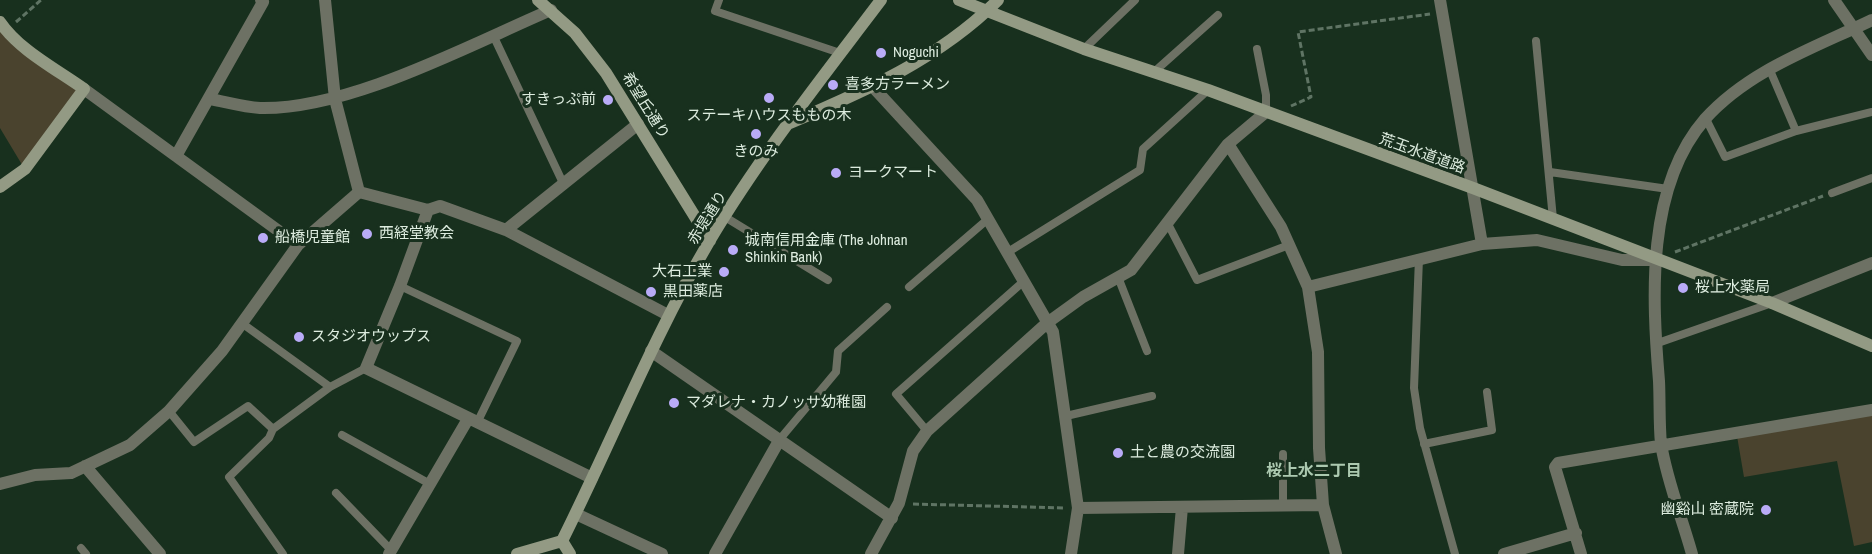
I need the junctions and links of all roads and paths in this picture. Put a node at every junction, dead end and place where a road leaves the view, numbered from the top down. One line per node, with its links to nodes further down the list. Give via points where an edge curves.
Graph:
1 (41, 0): 16 (path)
2 (261, 0): 29 (street)
3 (325, 0): 30 (street)
4 (539, 0): 12 (main road, 希望丘通り)
5 (719, 0): 22 (lane, via 715,11)
6 (881, 0): 22 (main road, 赤堤通り)
7 (959, 0): 13 (main road, 荒玉水道道路)
8 (998, 0): 13 (main road)
9 (1135, 0): 20 (lane)
10 (1834, 0): 17 (street)
11 (1441, 6): 32 (path, via 1298,32 1311,97); 43 (street)
12 (551, 10): 18 (street); 34 (main road, 希望丘通り, via 592,53)
13 (987, 11): 20 (main road, 荒玉水道道路); 26 (main road, via 936,52)
14 (1218, 15): 25 (lane)
15 (1872, 20): 17 (street)
16 (3, 26): 27 (main road)
17 (1855, 28): 23 (street); 24 (street)
18 (493, 35): 30 (street); 41 (lane)
19 (1536, 41): 39 (lane)
20 (1084, 49): 25 (main road, 荒玉水道道路)
21 (1257, 49): 32 (lane)
22 (840, 53): 35 (main road, 赤堤通り)
23 (1872, 55)
24 (1769, 68): 33 (street); 36 (lane)
25 (1154, 72): 28 (main road, 荒玉水道道路)
26 (873, 87): 35 (main road); 49 (street, via 977,200)
27 (84, 89): 38 (street); 42 (main road, via 25,170)
28 (1209, 90): 32 (main road, 荒玉水道道路); 57 (lane, via 1143,149 1140,170)
29 (210, 99): 30 (street, via 260,108); 38 (street)
30 (335, 99): 45 (street)
31 (1872, 112): 36 (lane)
32 (1268, 114): 37 (street); 43 (main road, 荒玉水道道路)
33 (1706, 118): 36 (lane, via 1725,157); 44 (street, via 1684,148)
34 (638, 124): 41 (street); 53 (main road, 希望丘通り)
35 (789, 124): 48 (main road, 赤堤通り)
36 (1796, 131)
37 (1228, 144): 51 (street); 56 (street)
38 (176, 156): 55 (street)
39 (1550, 172): 44 (lane); 50 (lane)
40 (1872, 178): 46 (lane)
41 (563, 183): 52 (street)
42 (0, 187)
43 (1473, 188): 50 (main road, 荒玉水道道路); 54 (street)
44 (1668, 189): 59 (street)
45 (359, 192): 47 (street); 55 (street)
46 (1832, 193): 59 (path)
47 (428, 210): 52 (street, via 440,206); 64 (street)
48 (725, 217): 53 (main road, 赤堤通り); 62 (lane)
49 (988, 219): 57 (street); 65 (lane)
50 (1553, 219): 59 (main road, 荒玉水道道路)
51 (1168, 225): 56 (lane, via 1197,280); 61 (street, via 1131,270)
52 (506, 230): 69 (street)
53 (710, 241): 69 (main road, 赤堤通り)
54 (1482, 244): 58 (street); 59 (street, via 1537,240 1622,260)
55 (298, 245): 71 (street, via 256,300)
56 (1289, 245): 66 (street)
57 (1008, 252): 63 (street)
58 (1419, 258): 66 (street); 88 (lane, via 1414,388)
59 (1654, 260): 67 (main road, 荒玉水道道路); 72 (street)
60 (1872, 263): 67 (street)
61 (1118, 277): 70 (street); 75 (lane)
62 (828, 280)
63 (1024, 281): 70 (street); 85 (lane, via 896,394)
64 (400, 286): 76 (street); 83 (lane, via 517,340)
65 (909, 287)
66 (1308, 287): 97 (street, via 1318,352 1318,448)
67 (1772, 303): 72 (lane); 73 (main road, 荒玉水道道路)
68 (887, 306): 87 (lane, via 838,351 836,372)
69 (669, 315): 74 (main road, 赤堤通り)
70 (1047, 323): 82 (street, via 1053,332); 85 (street)
71 (243, 324): 77 (lane); 81 (street)
72 (1655, 344): 89 (street)
73 (1872, 346)
74 (651, 351): 87 (street); 92 (main road, 赤堤通り)
75 (1147, 351)
76 (366, 368): 77 (lane); 83 (street)
77 (330, 387): 84 (lane)
78 (1487, 392): 88 (lane, via 1492,430)
79 (1152, 396): 82 (lane)
80 (1872, 410): 89 (street)
81 (169, 411): 84 (lane, via 194,442 248,406); 91 (street, via 130,445)
82 (1066, 416): 100 (street)
83 (473, 421): 92 (street); 94 (street)
84 (273, 429): 108 (lane, via 269,438 229,477)
85 (927, 431): 96 (street, via 912,451)
86 (342, 435): 94 (lane)
87 (780, 439): 102 (street); 112 (street)
88 (1424, 444): 117 (lane)
89 (1662, 445): 103 (street, via 1555,467); 120 (street)
90 (1282, 453): 98 (lane)
91 (85, 466): 93 (street); 107 (street)
92 (592, 478): 101 (main road, 赤堤通り)
93 (0, 484)
94 (430, 484): 106 (street)
95 (336, 493): 106 (lane)
96 (899, 503): 100 (path); 102 (street)
97 (1323, 505): 98 (street); 116 (street)
98 (1283, 506): 99 (street)
99 (1182, 507): 100 (street); 115 (street)
100 (1078, 508): 114 (street)
101 (576, 514): 104 (main road, 赤堤通り); 111 (street)
102 (892, 518): 113 (street)
103 (1576, 533): 118 (street); 119 (street)
104 (562, 541): 105 (main road); 110 (main road)
105 (546, 550): 109 (main road)
106 (390, 552)
107 (160, 554)
108 (283, 554)
109 (517, 554)
110 (570, 554)
111 (662, 554)
112 (715, 554)
113 (871, 554)
114 (1071, 554)
115 (1178, 554)
116 (1336, 554)
117 (1455, 554)
118 (1504, 554)
119 (1581, 554)
120 (1692, 554)

